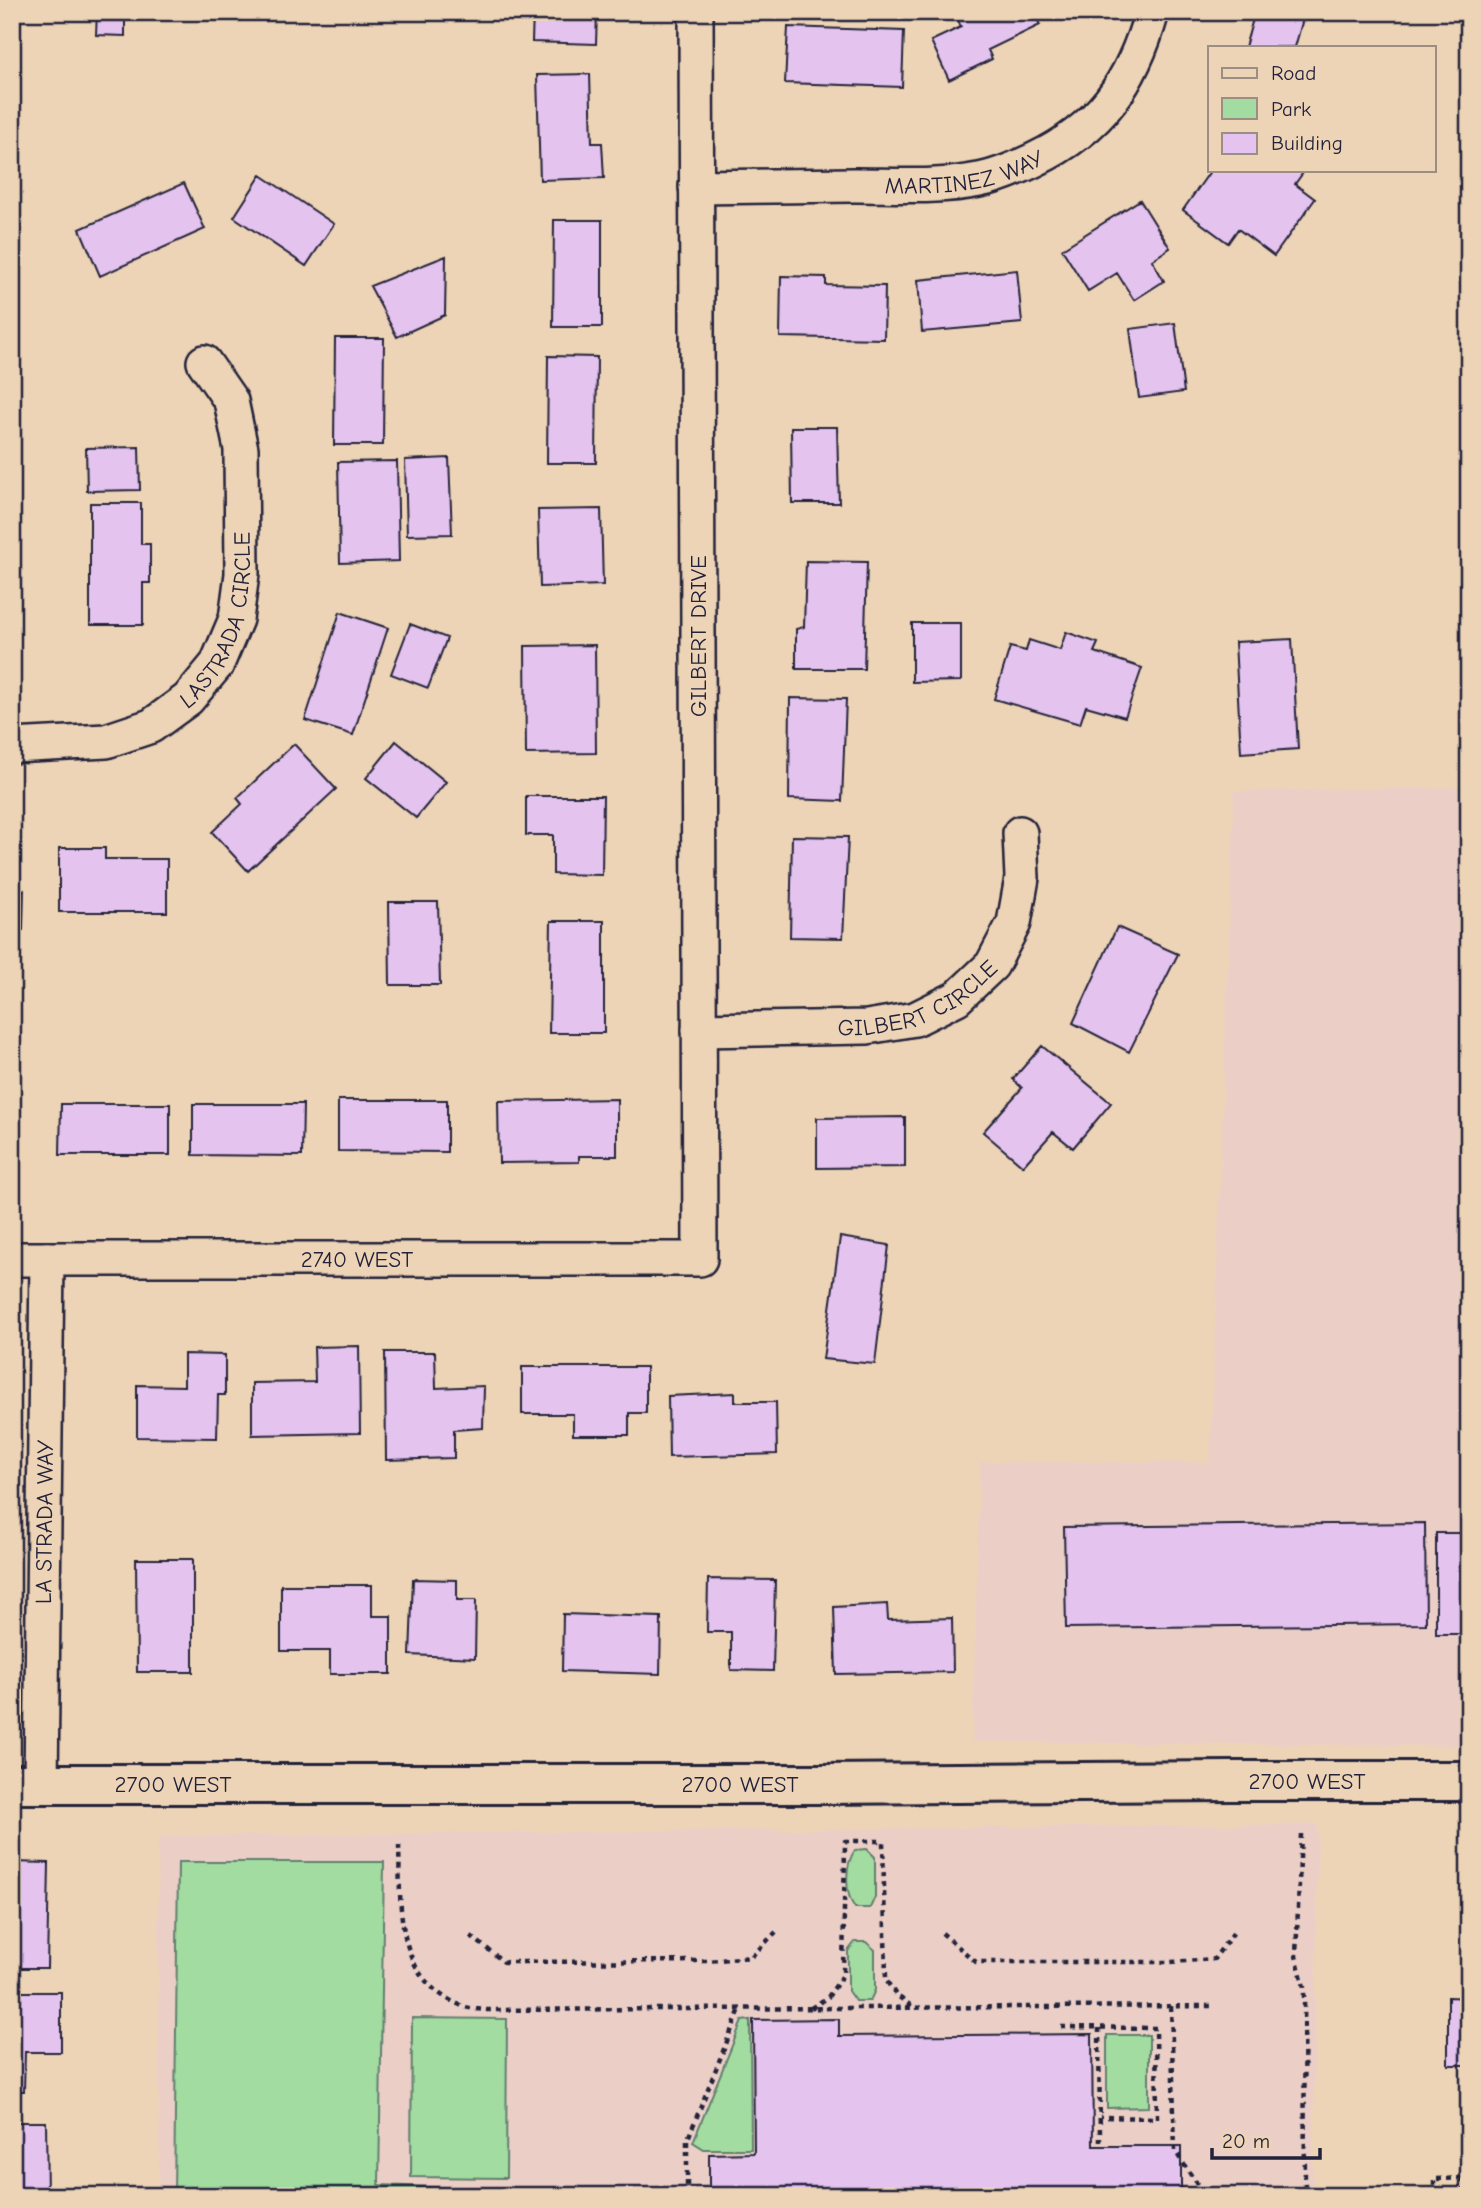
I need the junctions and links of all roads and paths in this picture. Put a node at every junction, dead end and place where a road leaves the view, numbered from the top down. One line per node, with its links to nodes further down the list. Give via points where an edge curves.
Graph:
1 (696, 12): 3 (street, GILBERT DRIVE)
2 (1152, 12): 3 (street, MARTINEZ WAY, via 1145,40 1124,84 1092,124 1058,149 1019,167 979,180 937,185)
3 (696, 187): 7 (street, GILBERT DRIVE)
4 (204, 362): 5 (street, LASTRADA CIRCLE, via 231,401 241,449 242,574 236,619 217,664 188,699 151,726 106,741)
5 (12, 746)
6 (1020, 833): 7 (street, GILBERT CIRCLE, via 1022,878 1014,923 992,965 957,998 915,1019 867,1027)
7 (699, 1030): 10 (street, GILBERT DRIVE)
8 (12, 1259): 9 (street, 2740 WEST)
9 (47, 1259): 10 (street, 2740 WEST); 12 (street, LA STRADA WAY)
10 (700, 1259)
11 (1469, 1782): 12 (main road, 2700 WEST)
12 (27, 1784)
13 (1301, 1834): 32 (path, via 1296,1956 1304,1987)
14 (399, 1845): 23 (path, via 407,1949 419,1973 461,2006 487,2010)
15 (776, 1932): 18 (path, via 751,1957 708,1961 504,1962)
16 (1234, 1932): 17 (path, via 1214,1959 1171,1962 976,1962)
17 (942, 1933)
18 (471, 1936)
19 (1171, 2006): 31 (path, via 1175,2151)
20 (1214, 2006): 22 (path)
21 (810, 2008): 22 (path); 22 (path, via 828,1997 843,1975 845,1841 883,1841 886,1980); 23 (path)
22 (913, 2008)
23 (740, 2009): 30 (path, via 687,2141)
24 (1061, 2027): 25 (path)
25 (1099, 2027): 26 (path); 26 (path, via 1156,2028 1157,2118)
26 (1100, 2117): 27 (path)
27 (1100, 2142)
28 (1462, 2178): 29 (path); 33 (path, via 1434,2179); 34 (path)
29 (1469, 2178)
30 (687, 2196)
31 (1205, 2196)
32 (1305, 2196)
33 (1434, 2196)
34 (1464, 2196)

